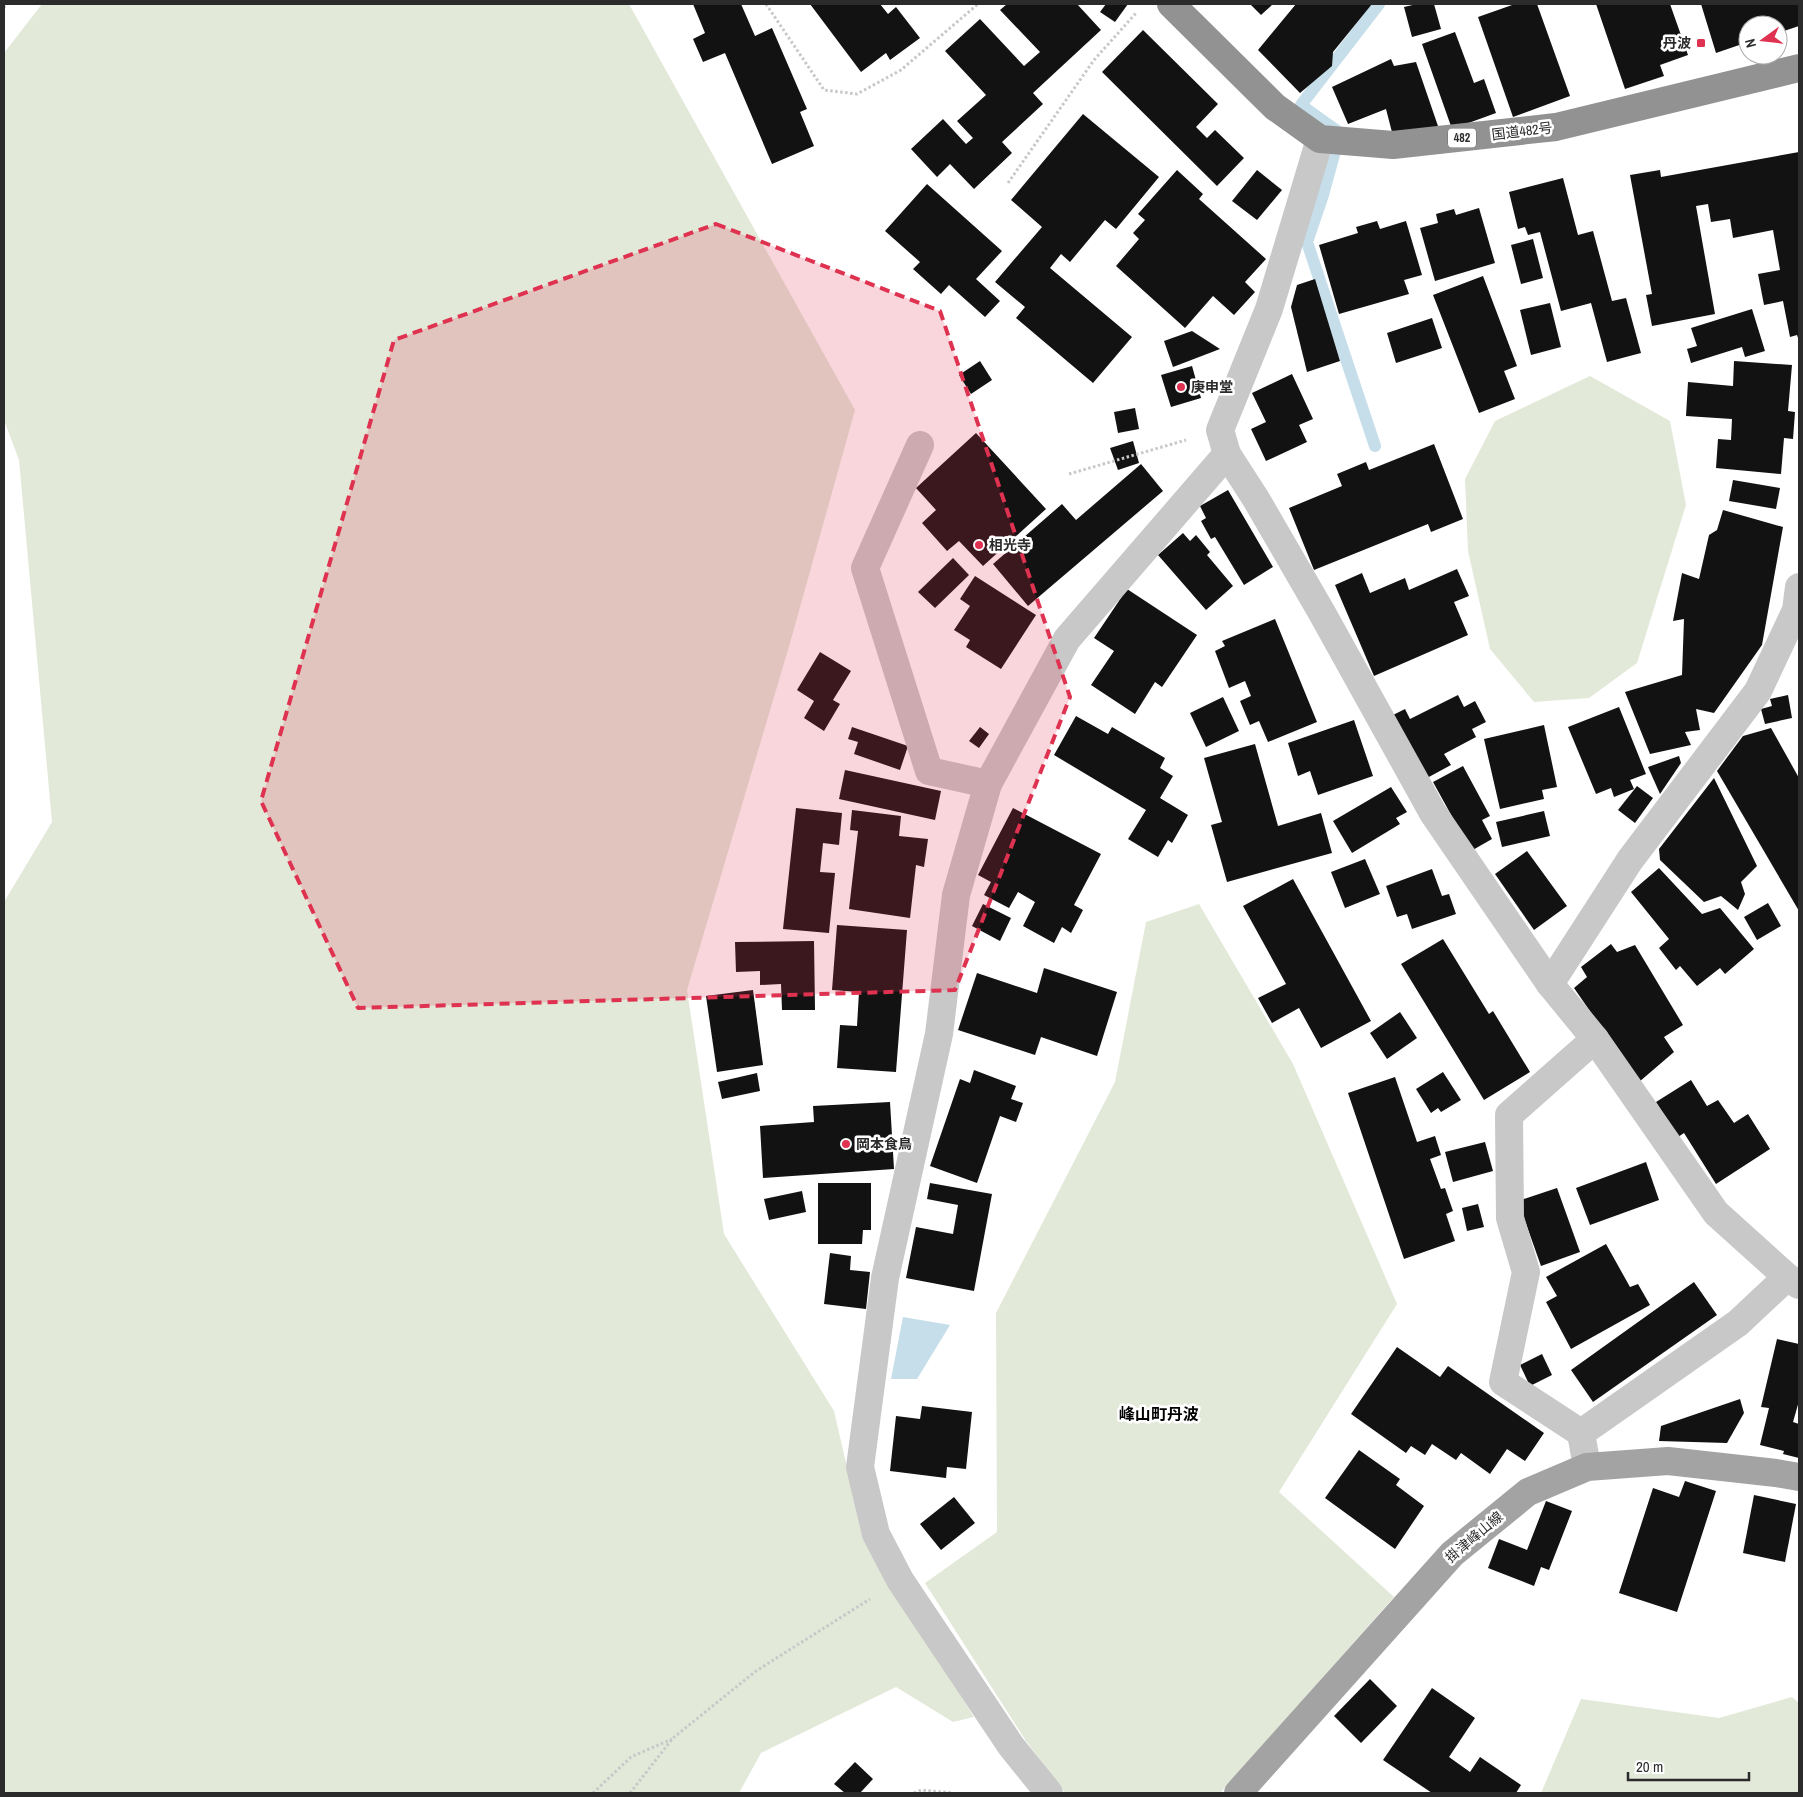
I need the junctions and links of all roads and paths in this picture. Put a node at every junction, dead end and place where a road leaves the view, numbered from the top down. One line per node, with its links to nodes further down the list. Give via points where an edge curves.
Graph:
1 (5, 4): 5 (path)
2 (766, 4): 3 (path, via 824,90 857,94 901,70)
3 (978, 4)
4 (1171, 4): 8 (highway, via 1275,107)
5 (4, 8)
6 (1138, 11): 9 (path, via 1094,60)
7 (1799, 68): 8 (highway, 国道482号 / 482, via 1556,127 1393,145)
8 (1320, 139): 10 (street, via 1269,309)
9 (1008, 183)
10 (1223, 442): 12 (path); 14 (street, via 1067,639); 15 (street, via 1433,813)
11 (920, 445): 14 (street, via 865,568 929,771)
12 (1069, 474)
13 (1798, 603): 15 (street, via 1758,691 1630,860)
14 (988, 784): 21 (street, via 956,895 939,1034 885,1278 860,1467 876,1534)
15 (1550, 984): 16 (street)
16 (1595, 1039): 17 (street, via 1716,1213); 18 (street, via 1509,1115 1510,1218 1526,1272 1503,1382)
17 (1793, 1281): 18 (street)
18 (1580, 1433): 19 (street)
19 (1587, 1467): 20 (main road, 掛津峰山線, via 1668,1461); 28 (main road, 掛津峰山線, via 1528,1492 1452,1554)
20 (1799, 1477)
21 (900, 1580): 22 (path, via 756,1671); 27 (street, via 1012,1746)
22 (673, 1738): 23 (path, via 631,1757); 24 (path)
23 (593, 1793)
24 (630, 1793)
25 (914, 1793): 26 (path, via 921,1790)
26 (953, 1793)
27 (1049, 1793)
28 (1238, 1793)

